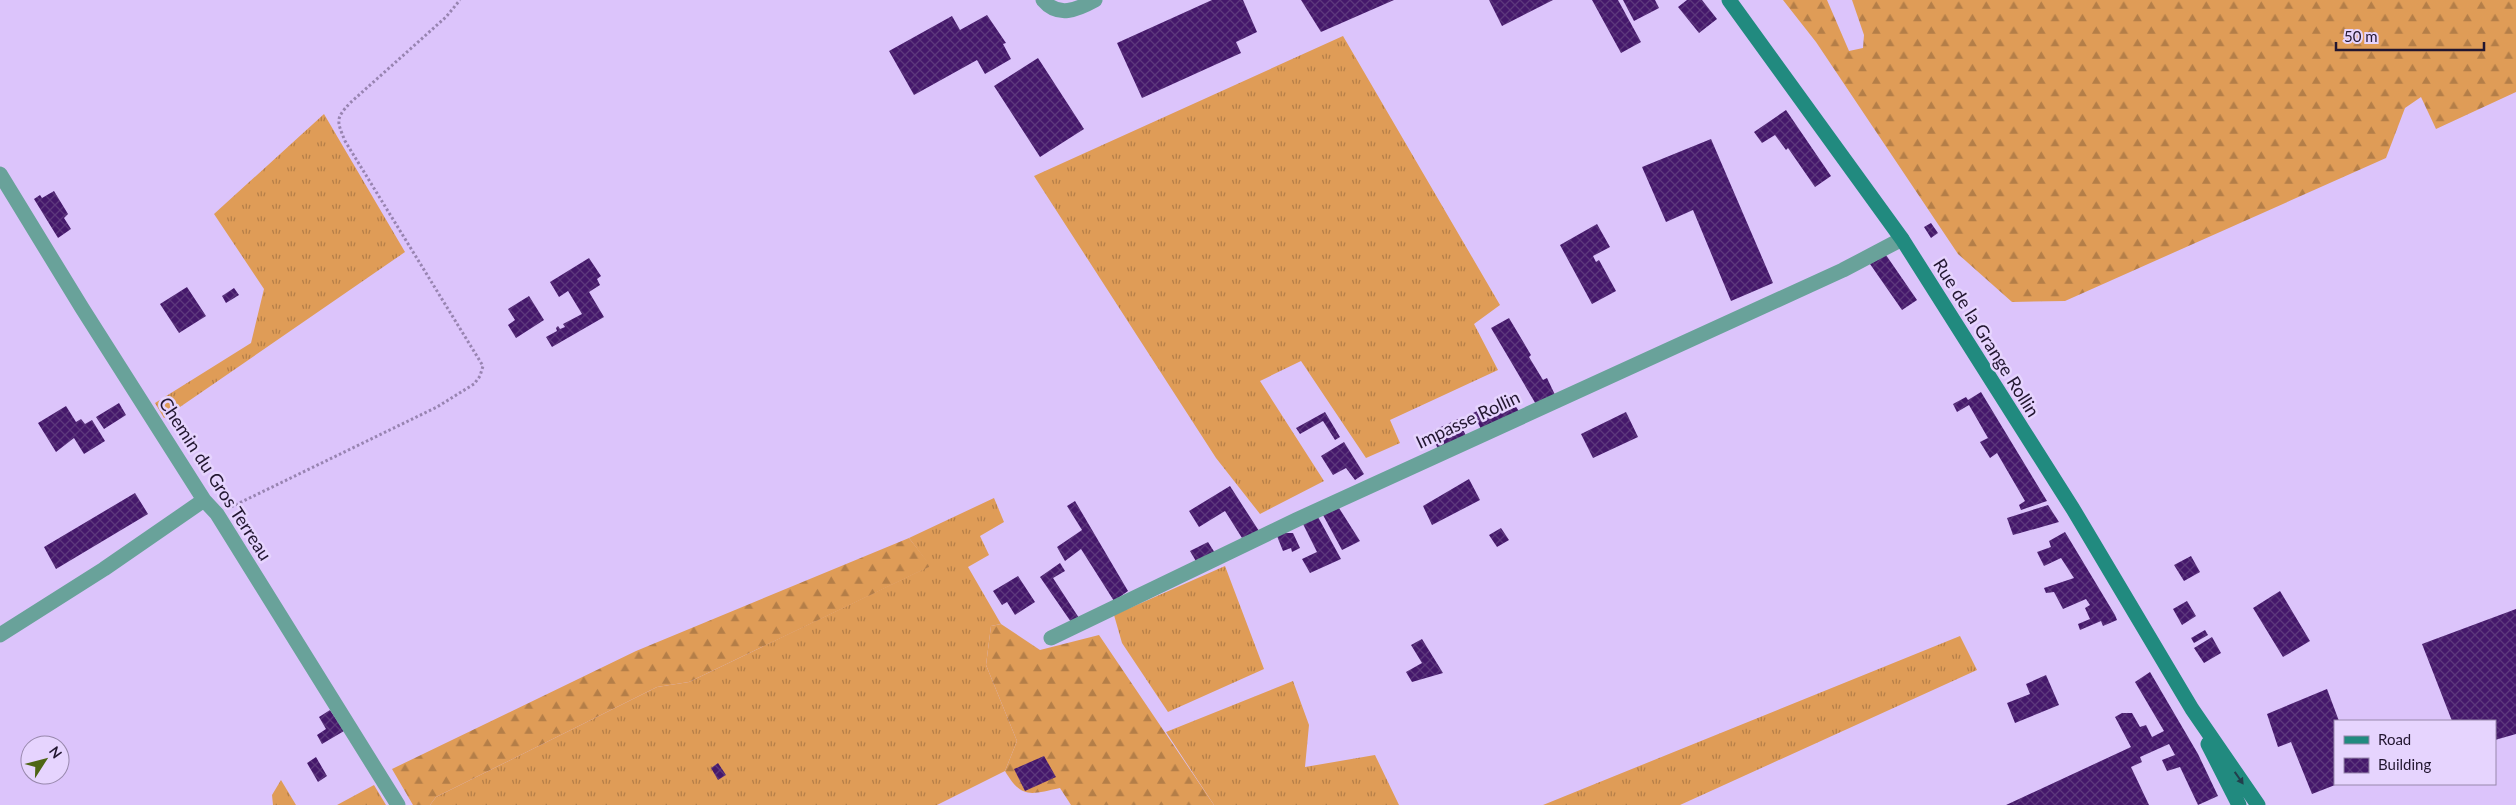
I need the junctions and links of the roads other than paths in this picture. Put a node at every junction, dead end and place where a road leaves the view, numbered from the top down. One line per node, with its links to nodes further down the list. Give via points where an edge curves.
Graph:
1 (1043, 0): 2 (street, via 1050,9 1068,12)
2 (1095, 0)
3 (1729, 0): 5 (main road, Rue de la Grange Rollin)
4 (0, 174): 6 (street, Chemin du Gros Terreau)
5 (1902, 239): 8 (street, Impasse Rollin, via 1843,270 1296,520); 9 (main road, Rue de la Grange Rollin, via 2073,509)
6 (204, 500): 7 (street); 10 (street, Chemin du Gros Terreau, via 217,514)
7 (0, 635)
8 (1051, 638)
9 (2192, 709): 11 (main road, Rue de la Grange Rollin, via 2216,764); 12 (main road, Rue de la Grange Rollin, one-way to 12)
10 (398, 805)
11 (2240, 805)
12 (2258, 805)

